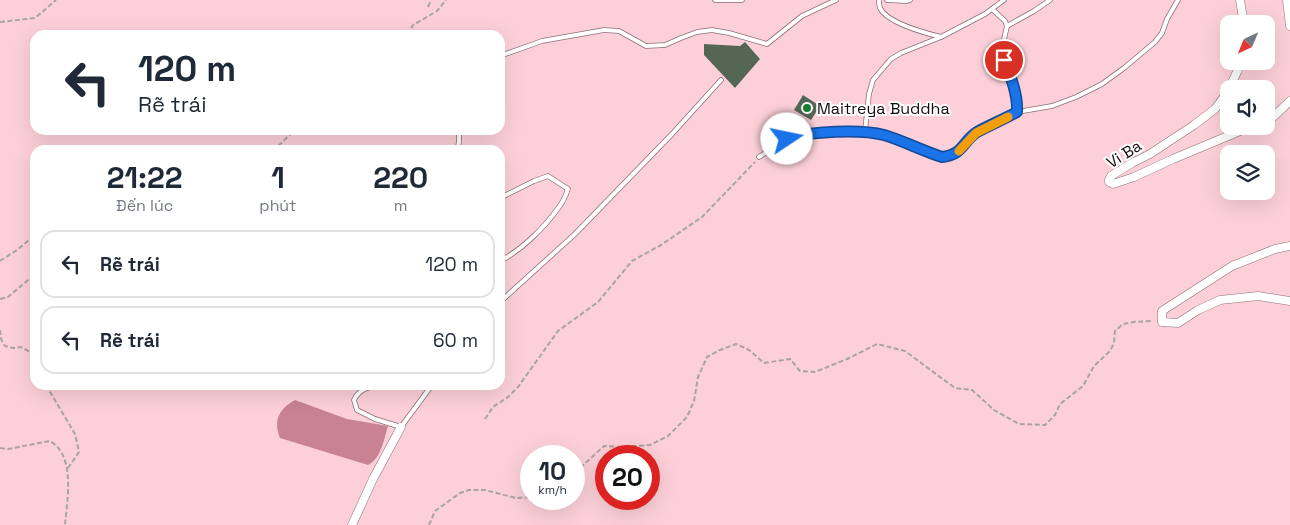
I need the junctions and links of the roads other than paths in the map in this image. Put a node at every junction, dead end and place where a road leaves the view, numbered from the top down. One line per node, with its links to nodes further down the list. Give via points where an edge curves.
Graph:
1 (715, 0): 2 (lane)
2 (742, 0)
3 (836, 0): 17 (lane, via 802,16 767,44 712,30 664,45 646,46 619,31 604,30 542,41)
4 (879, 0): 16 (lane, via 881,9 892,20)
5 (887, 0): 6 (lane)
6 (910, 0)
7 (1004, 0): 12 (lane)
8 (1050, 0): 14 (lane)
9 (1178, 0): 21 (lane, via 1155,42 1102,84 1052,106)
10 (1240, 0): 13 (street)
11 (1287, 0): 15 (street)
12 (992, 9): 14 (lane, via 1006,21); 16 (lane)
13 (1242, 15)
14 (1007, 26): 21 (lane, via 1004,60 1015,89)
15 (1290, 26)
16 (941, 37): 23 (lane, via 891,59 873,80)
17 (505, 54)
18 (721, 80): 29 (lane, via 575,234)
19 (1290, 101): 22 (street)
20 (1220, 102): 24 (street, Vi Ba, via 1194,126 1111,176 1109,182 1113,184 1134,176)
21 (1017, 112): 23 (lane, via 976,133 955,154 942,157)
22 (1275, 115)
23 (866, 131): 25 (lane, via 796,136)
24 (1230, 135)
25 (759, 157)
26 (505, 196): 28 (lane, via 548,176 568,189 560,206 538,232)
27 (1290, 246): 30 (street, via 1232,266 1162,311 1162,322 1178,323 1220,300 1258,296)
28 (505, 258)
29 (505, 297)
30 (1290, 301)
31 (362, 390): 33 (lane, via 354,400 356,410)
32 (428, 390): 33 (lane)
33 (401, 427): 34 (street)
34 (352, 525)

